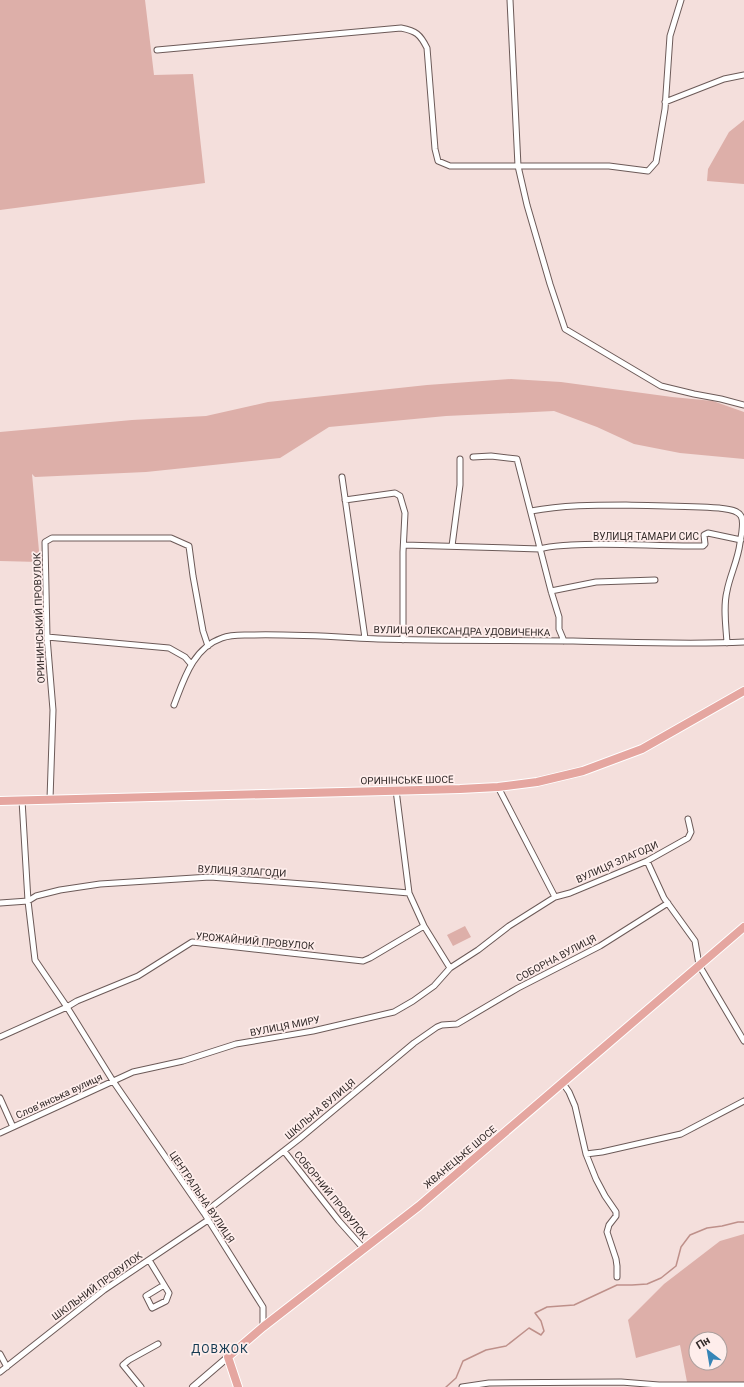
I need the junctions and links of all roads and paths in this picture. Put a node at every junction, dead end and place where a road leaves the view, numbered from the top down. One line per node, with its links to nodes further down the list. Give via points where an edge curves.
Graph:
1 (510, 0): 6 (street)
2 (681, 0): 5 (street, via 670,36)
3 (157, 50): 6 (street, via 401,28 413,31 421,36 427,48 438,161 450,166)
4 (744, 75): 5 (street)
5 (665, 102): 6 (street, via 656,162 648,171 609,166)
6 (518, 166): 7 (street, via 527,205 565,329 661,386)
7 (744, 405)
8 (473, 457): 12 (street, via 517,459)
9 (460, 458): 15 (street, via 460,486)
10 (342, 477): 11 (street)
11 (345, 500): 14 (street, via 399,494 405,513); 21 (street)
12 (531, 511): 13 (street, via 590,505 729,509 742,517); 16 (street)
13 (741, 540): 16 (street, ВУЛИЦЯ ТАМАРИ СИС, via 708,534 704,535 703,546 600,544); 17 (street)
14 (404, 545): 15 (street); 22 (street)
15 (452, 546): 16 (street)
16 (540, 549): 19 (street)
17 (741, 555): 25 (street, via 726,592)
18 (655, 580): 19 (street, via 596,582)
19 (551, 591): 23 (street)
20 (47, 637): 26 (street, ОРИНИНСЬКИЙ ПРОВУЛОК, via 45,542 52,538 171,538 189,546 203,631); 27 (street, via 169,648 185,657); 32 (street, ОРИНИНСЬКИЙ ПРОВУЛОК, via 53,710)
21 (365, 638): 22 (street, ВУЛИЦЯ ОЛЕКСАНДРА УДОВИЧЕНКА); 26 (street, ВУЛИЦЯ ОЛЕКСАНДРА УДОВИЧЕНКА, via 234,635 224,637)
22 (403, 640): 23 (street, ВУЛИЦЯ ОЛЕКСАНДРА УДОВИЧЕНКА)
23 (564, 641): 25 (street, ВУЛИЦЯ ОЛЕКСАНДРА УДОВИЧЕНКА)
24 (744, 642): 25 (street, ВУЛИЦЯ ОЛЕКСАНДРА УДОВИЧЕНКА)
25 (726, 643)
26 (208, 646): 27 (street, ВУЛИЦЯ ОЛЕКСАНДРА УДОВИЧЕНКА)
27 (191, 664): 29 (street, ВУЛИЦЯ ОЛЕКСАНДРА УДОВИЧЕНКА)
28 (744, 691): 30 (main road, ОРИНІНСЬКЕ ШОСЕ, via 642,749 583,771 538,782)
29 (174, 705)
30 (498, 787): 31 (main road, ОРИНІНСЬКЕ ШОСЕ); 38 (street)
31 (396, 790): 32 (main road, ОРИНІНСЬКЕ ШОСЕ); 37 (street)
32 (50, 799): 33 (main road, ОРИНІНСЬКЕ ШОСЕ)
33 (22, 800): 34 (main road, ОРИНІНСЬКЕ ШОСЕ); 40 (street, ЦЕНТРАЛЬНА ВУЛИЦЯ)
34 (0, 801)
35 (688, 818): 36 (street, ВУЛИЦЯ ЗЛАГОДИ, via 690,837)
36 (647, 861): 38 (street, ВУЛИЦЯ ЗЛАГОДИ); 41 (street, via 660,892)
37 (409, 893): 40 (street, ВУЛИЦЯ ЗЛАГОДИ, via 204,877 100,884 36,896); 42 (street)
38 (555, 897): 45 (street, ВУЛИЦЯ ЗЛАГОДИ)
39 (0, 902): 40 (street)
40 (28, 902): 46 (street, ЦЕНТРАЛЬНА ВУЛИЦЯ, via 35,960)
41 (668, 903): 44 (street, via 695,941); 47 (street, СОБОРНА ВУЛИЦЯ, via 600,946)
42 (424, 926): 45 (street); 46 (street, УРОЖАЙНИЙ ПРОВУЛОК, via 363,961 192,942 138,976)
43 (744, 927): 44 (main road, ЖВАНЕЦЬКЕ ШОСЕ)
44 (699, 965): 49 (street); 51 (main road, ЖВАНЕЦЬКЕ ШОСЕ)
45 (450, 968): 50 (street, ВУЛИЦЯ МИРУ, via 434,986 404,1007 387,1014 312,1031 236,1044 183,1061 133,1072)
46 (66, 1007): 48 (street); 50 (street, ЦЕНТРАЛЬНА ВУЛИЦЯ)
47 (451, 1025): 56 (street, ШКІЛЬНА ВУЛИЦЯ, via 437,1027 414,1043)
48 (0, 1037)
49 (744, 1041)
50 (113, 1081): 54 (street, Словʼянська вулиця); 58 (street, ЦЕНТРАЛЬНА ВУЛИЦЯ)
51 (562, 1082): 57 (street, via 577,1112); 60 (main road, ЖВАНЕЦЬКЕ ШОСЕ, via 419,1206)
52 (0, 1098): 54 (street, Словʼянська вулиця)
53 (744, 1101): 57 (street, via 681,1134)
54 (13, 1127): 55 (street, Словʼянська вулиця)
55 (0, 1133)
56 (284, 1151): 58 (street, ШКІЛЬНА ВУЛИЦЯ); 60 (street, СОБОРНИЙ ПРОВУЛОК)
57 (586, 1154): 62 (street, via 604,1196 616,1212 607,1232 616,1259)
58 (204, 1213): 59 (street, ЦЕНТРАЛЬНА ВУЛИЦЯ)
59 (208, 1220): 61 (street, ШКІЛЬНИЙ ПРОВУЛОК); 64 (street, ЦЕНТРАЛЬНА ВУЛИЦЯ, via 264,1308)
60 (364, 1249): 64 (main road, ЖВАНЕЦЬКЕ ШОСЕ)
61 (149, 1260): 63 (street); 68 (street, ШКІЛЬНИЙ ПРОВУЛОК, via 104,1290)
62 (617, 1277)
63 (164, 1285): 63 (street, via 146,1296 152,1308 167,1299 169,1293)
64 (264, 1327): 67 (main road, ЖВАНЕЦЬКЕ ШОСЕ)
65 (158, 1344): 72 (street, via 123,1365)
66 (0, 1354): 68 (street)
67 (228, 1357): 73 (street); 74 (main road)
68 (7, 1367): 69 (street, ШКІЛЬНИЙ ПРОВУЛОК)
69 (0, 1372)
70 (530, 1385): 71 (street, via 621,1382 659,1385); 75 (street, via 489,1383)
71 (744, 1385)
72 (140, 1387)
73 (193, 1387)
74 (238, 1387)
75 (462, 1387)

